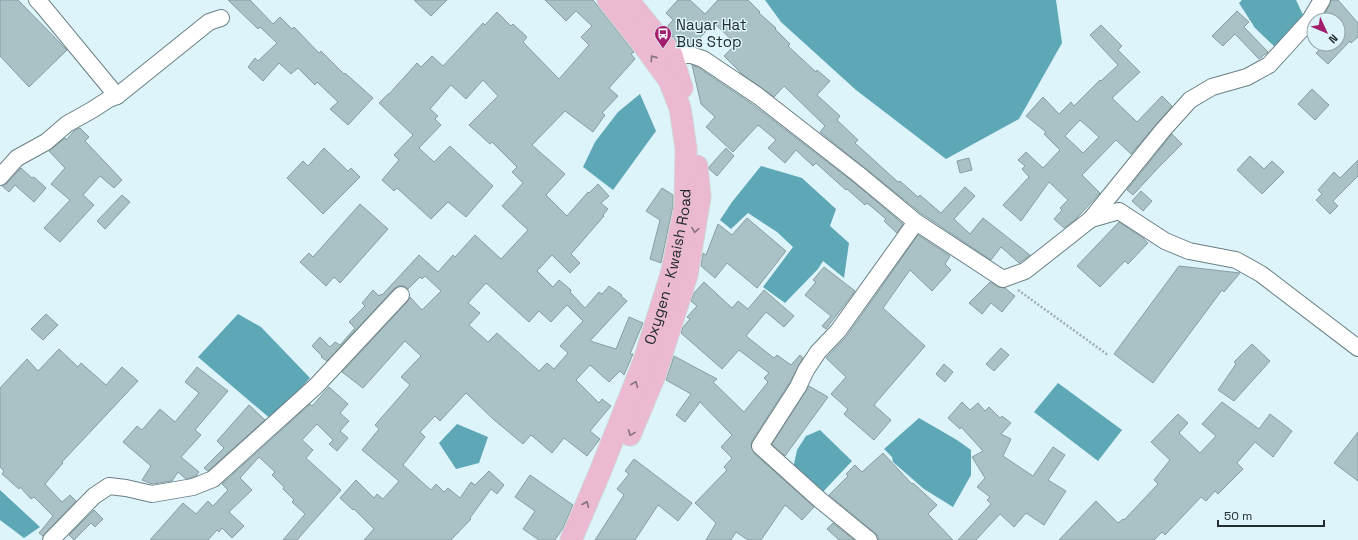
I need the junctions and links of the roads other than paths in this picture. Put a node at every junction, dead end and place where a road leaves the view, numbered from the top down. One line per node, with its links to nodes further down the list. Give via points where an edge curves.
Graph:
1 (37, 0): 7 (street)
2 (608, 0): 14 (main road, Oxygen - Kwaish Road, one-way to 2, via 644,361 672,271 685,207 686,148 680,108 669,80)
3 (628, 0): 6 (main road, Oxygen - Kwaish Road)
4 (1322, 0): 9 (street, via 1310,20 1269,66 1247,77 1212,87 1190,100)
5 (221, 18): 7 (street, via 209,22)
6 (672, 55): 10 (street, via 691,55 703,59 758,96); 15 (main road, Oxygen - Kwaish Road, one-way to 15, via 692,118 700,197 687,274 655,375)
7 (117, 96): 8 (street, via 67,124 46,142 16,158)
8 (0, 177)
9 (1091, 219): 10 (street, via 1025,271 1003,279); 12 (street, via 1119,211 1165,241 1190,251 1236,260 1261,274)
10 (916, 222): 16 (street, via 838,331 818,352 760,446)
11 (401, 295): 13 (street, via 316,386 213,479 188,488 152,494 109,486 94,496)
12 (1358, 348)
13 (51, 540)
14 (571, 540)
15 (586, 540)
16 (869, 540)

